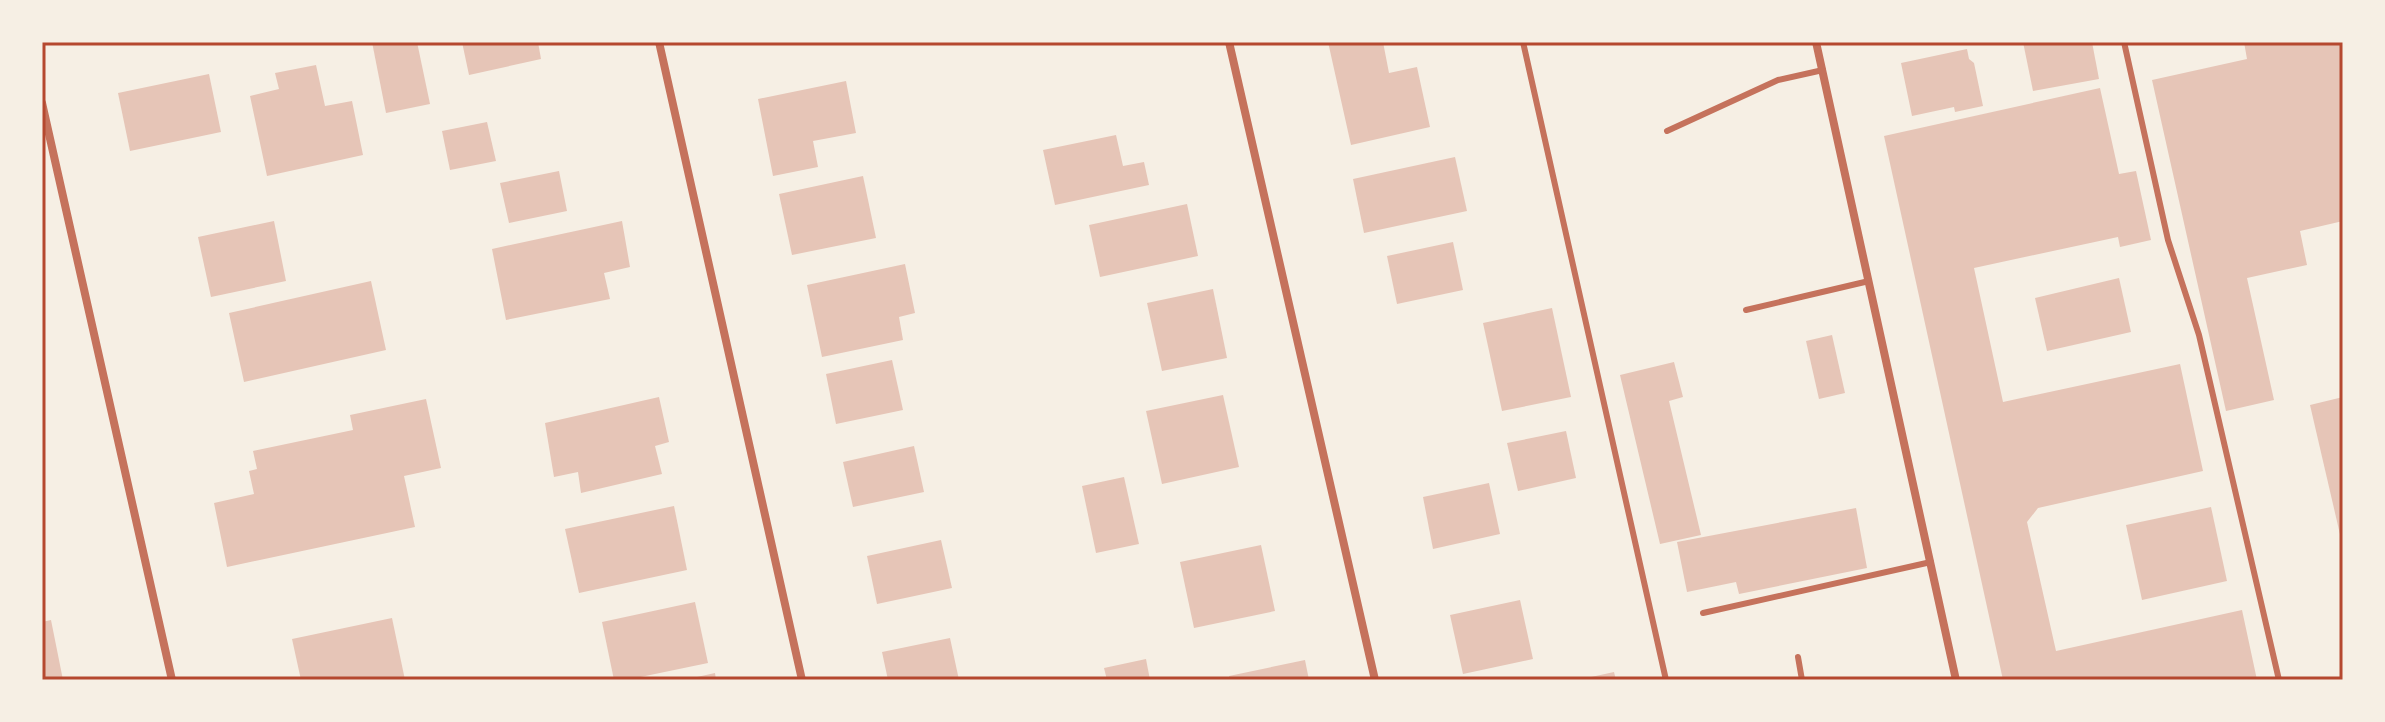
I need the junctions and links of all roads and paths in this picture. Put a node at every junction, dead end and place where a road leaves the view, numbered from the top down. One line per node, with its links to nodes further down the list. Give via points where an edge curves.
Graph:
1 (659, 42): 15 (street)
2 (1229, 42): 16 (street)
3 (1523, 42): 17 (lane)
4 (1816, 42): 6 (street)
5 (2124, 42): 20 (lane)
6 (1823, 70): 8 (lane, via 1778,80); 9 (street)
7 (42, 103): 14 (street)
8 (1667, 131)
9 (1869, 281): 10 (lane); 11 (street)
10 (1746, 310)
11 (1931, 562): 12 (lane); 19 (street)
12 (1703, 613)
13 (1798, 657): 18 (lane)
14 (172, 680)
15 (802, 680)
16 (1375, 680)
17 (1666, 680)
18 (1802, 680)
19 (1956, 680)
20 (2279, 680)

